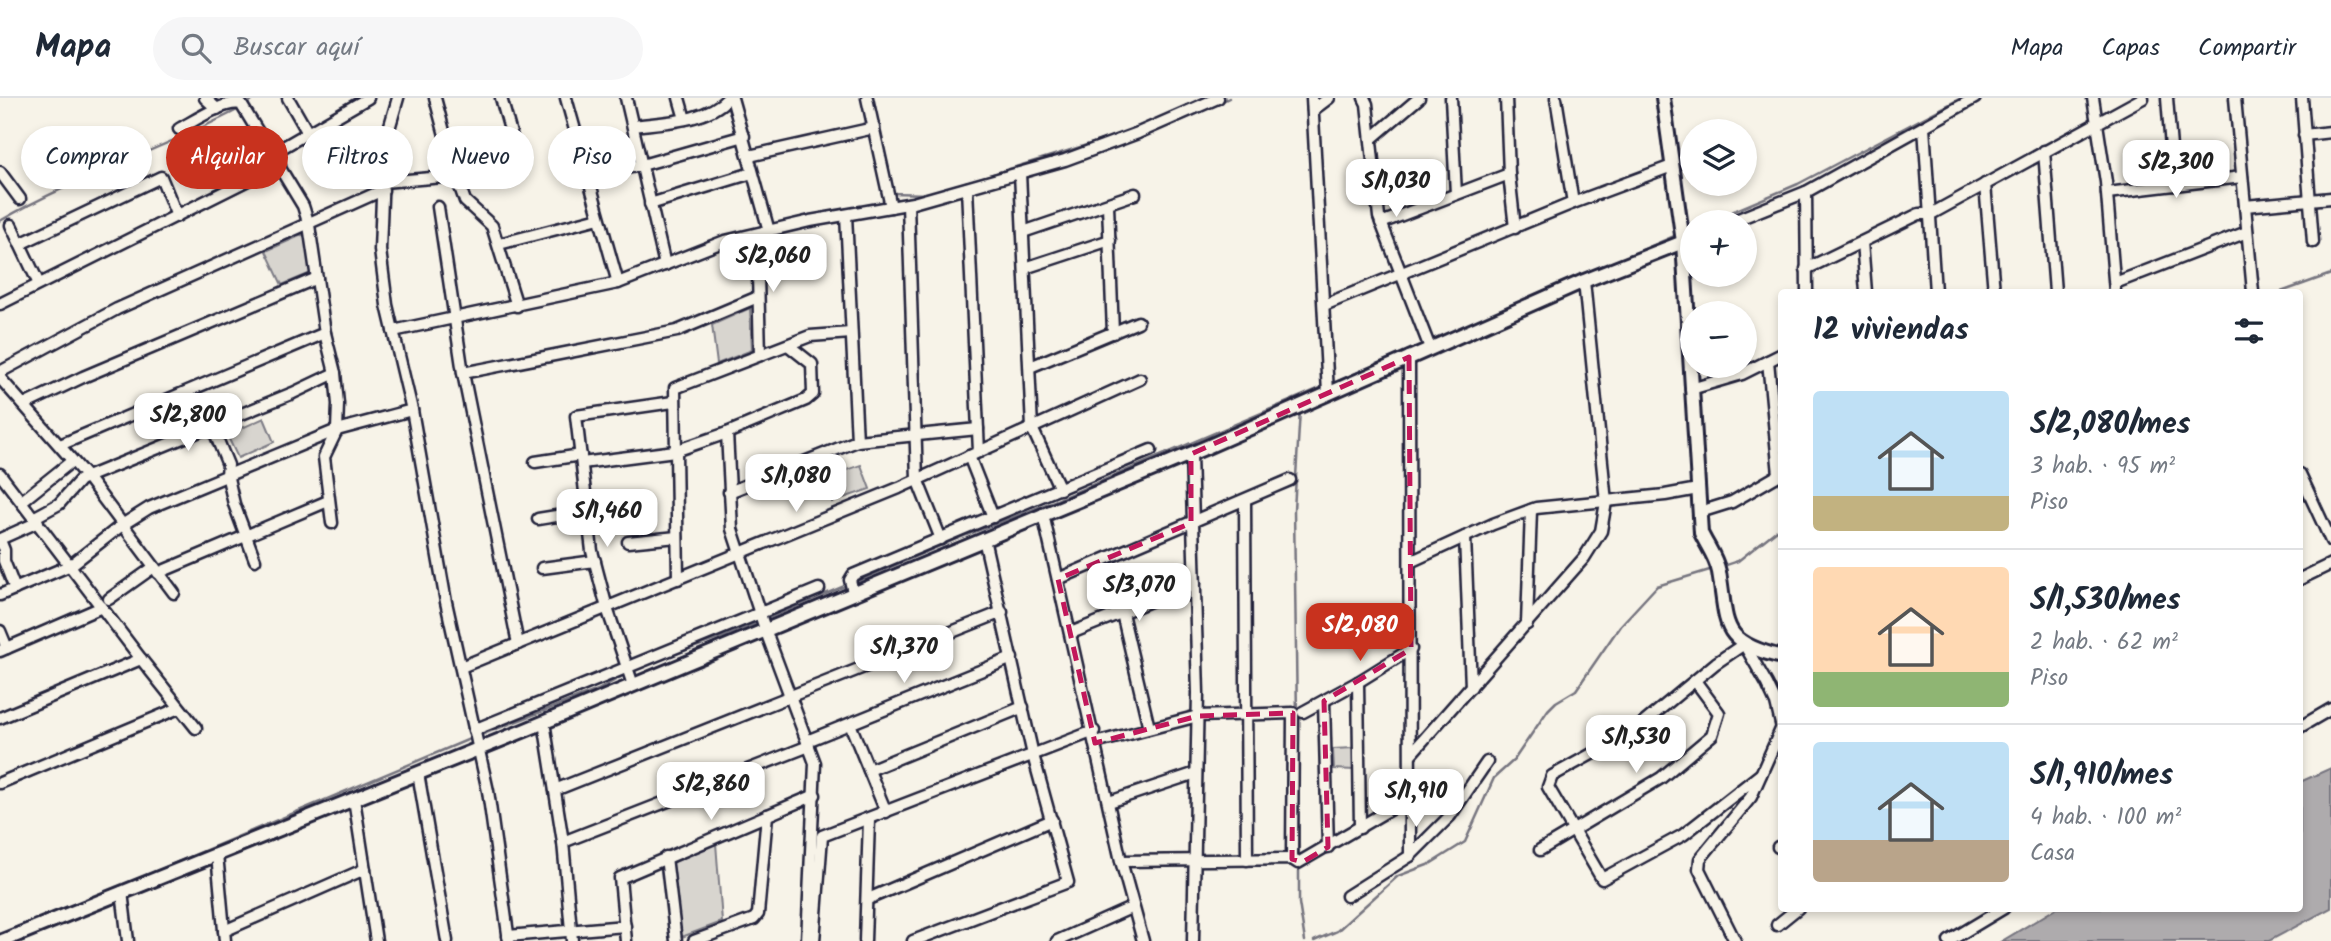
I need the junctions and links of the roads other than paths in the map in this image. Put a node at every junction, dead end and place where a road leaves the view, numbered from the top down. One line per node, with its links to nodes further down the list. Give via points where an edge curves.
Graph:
1 (205, 98): 27 (street)
2 (288, 98): 33 (street)
3 (398, 98): 35 (street)
4 (435, 98): 36 (street)
5 (501, 98): 37 (street)
6 (566, 98): 38 (street)
7 (626, 98): 39 (street)
8 (679, 98): 29 (street)
9 (730, 98): 29 (street, via 720,107); 44 (street)
10 (867, 98): 41 (street)
11 (1218, 98): 54 (street, via 1138,133)
12 (1312, 98): 28 (street)
13 (1329, 98): 28 (street)
14 (1364, 98): 46 (street)
15 (1419, 98): 46 (street)
16 (1451, 98): 69 (street)
17 (1506, 98): 55 (street)
18 (1556, 98): 75 (street)
19 (1662, 98): 51 (street)
20 (1975, 98): 40 (street)
21 (2093, 98): 30 (street)
22 (2143, 98): 30 (street)
23 (2167, 98): 59 (street)
24 (2235, 98): 56 (street)
25 (2302, 98): 43 (street)
26 (362, 100): 34 (street)
27 (217, 109): 31 (street); 32 (street, via 241,104)
28 (1313, 110): 118 (street)
29 (685, 119): 39 (street)
30 (2097, 122): 47 (street); 67 (street)
31 (186, 126)
32 (255, 126)
33 (304, 126)
34 (319, 126)
35 (390, 126)
36 (443, 126)
37 (509, 126)
38 (574, 126)
39 (633, 126)
40 (1924, 127): 66 (street); 82 (street)
41 (874, 128): 48 (street); 79 (street)
42 (2331, 132): 43 (street)
43 (2304, 135): 72 (street)
44 (744, 136): 48 (street); 49 (street)
45 (636, 139): 49 (street)
46 (1371, 139): 86 (street)
47 (2044, 151): 58 (street); 114 (street)
48 (749, 156): 53 (street)
49 (642, 165): 50 (street); 73 (street)
50 (636, 166)
51 (1672, 166): 75 (street); 80 (street)
52 (0, 172): 71 (street)
53 (752, 173): 73 (street); 90 (street)
54 (1020, 173): 60 (street); 91 (street)
55 (1509, 174): 69 (street); 89 (street)
56 (2242, 177): 59 (street); 77 (street)
57 (288, 179): 88 (street)
58 (1985, 184): 82 (street); 113 (street)
59 (2174, 185): 67 (street)
60 (968, 188): 74 (street); 145 (street)
61 (230, 189): 84 (street)
62 (377, 189): 88 (street)
63 (383, 189): 122 (street, via 380,250)
64 (461, 189): 99 (street, via 465,201 492,226)
65 (591, 189): 85 (street)
66 (1806, 192): 81 (street); 102 (street)
67 (2107, 193): 109 (street)
68 (1135, 194): 76 (street)
69 (1456, 194): 86 (street)
70 (2331, 198): 72 (street)
71 (20, 199)
72 (2309, 200): 77 (street); 96 (street)
73 (650, 204): 100 (street)
74 (908, 204): 79 (street); 148 (street)
75 (1573, 204): 89 (street)
76 (1108, 205): 91 (street); 94 (street)
77 (2245, 206): 92 (street)
78 (438, 207): 120 (street)
79 (891, 207): 83 (street)
80 (1681, 210)
81 (1757, 212)
82 (1931, 214): 95 (street, via 1919,214); 112 (street)
83 (846, 215): 90 (street); 124 (street)
84 (177, 216): 98 (street, via 161,177); 107 (street)
85 (599, 218): 99 (street); 106 (street)
86 (1381, 223): 103 (street)
87 (11, 225): 98 (street)
88 (309, 225): 104 (street); 133 (street, via 117,309)
89 (1515, 228): 103 (street)
90 (769, 231): 93 (street)
91 (1023, 232): 101 (street)
92 (2247, 232): 109 (street); 115 (street)
93 (757, 234): 100 (street, via 725,241); 116 (street)
94 (1110, 240): 101 (street); 125 (street)
95 (1862, 242): 102 (street); 111 (street)
96 (2313, 242)
97 (1680, 243): 105 (street)
98 (20, 244): 107 (street)
99 (499, 244): 119 (street)
100 (665, 265): 106 (street)
101 (1025, 268): 132 (street)
102 (1806, 269): 110 (street)
103 (1400, 275): 118 (street); 127 (street)
104 (317, 278): 123 (street); 141 (street)
105 (1584, 281): 127 (street); 174 (street)
106 (618, 283): 119 (street)
107 (39, 284): 117 (street)
108 (1688, 287): 138 (street)
109 (2115, 288)
110 (1807, 289)
111 (1866, 289)
112 (1935, 289)
113 (1994, 289)
114 (2055, 289)
115 (2253, 289)
116 (758, 297): 128 (street); 135 (street, via 677,331)
117 (0, 304)
118 (1324, 305): 139 (street)
119 (517, 306): 120 (street)
120 (454, 320): 122 (street); 135 (street)
121 (1138, 322): 125 (street)
122 (393, 331): 142 (street)
123 (325, 333): 134 (street); 150 (street)
124 (851, 333): 126 (street, via 810,336); 149 (street)
125 (1113, 333): 132 (street)
126 (788, 345): 128 (street); 147 (street, via 813,364 810,397)
127 (1430, 348): 130 (street)
128 (760, 355): 140 (street, via 675,388)
129 (1778, 356): 131 (street)
130 (1409, 358): 139 (street); 196 (street)
131 (1768, 360): 138 (street, via 1742,374); 155 (street)
132 (1030, 367): 144 (street)
133 (0, 372)
134 (335, 373): 143 (street); 146 (street)
135 (463, 373): 219 (street)
136 (0, 378): 141 (street)
137 (1140, 379): 144 (street)
138 (1691, 389): 168 (street)
139 (1328, 393): 154 (street)
140 (673, 402): 152 (street); 156 (street, via 576,416)
141 (26, 404): 150 (street)
142 (412, 410): 146 (street); 226 (street)
143 (212, 426): 160 (street); 162 (street)
144 (1032, 428): 153 (street); 167 (street)
145 (978, 429): 148 (street); 153 (street)
146 (337, 430): 160 (street); 172 (street, via 324,457)
147 (727, 433): 152 (street); 170 (street)
148 (915, 436): 149 (street); 163 (street)
149 (858, 441): 170 (street)
150 (60, 445): 157 (street)
151 (1151, 450): 167 (street)
152 (675, 451): 156 (street); 186 (street)
153 (974, 454): 163 (street); 181 (street)
154 (1191, 454): 178 (street); 183 (street)
155 (1778, 454)
156 (582, 459): 158 (street); 176 (street)
157 (72, 461): 162 (street); 171 (street)
158 (535, 461)
159 (0, 474): 169 (street)
160 (228, 474): 184 (street, via 149,508); 185 (street)
161 (1778, 474): 177 (street, via 1732,502)
162 (87, 477): 179 (street); 184 (street)
163 (917, 479): 190 (street); 193 (street)
164 (1290, 480): 173 (street)
165 (2303, 480): 191 (street)
166 (0, 484): 169 (street)
167 (1060, 489): 181 (street)
168 (1698, 489): 174 (street); 177 (street)
169 (14, 492): 171 (street)
170 (729, 492): 193 (street)
171 (22, 501): 179 (street)
172 (328, 501): 182 (street); 185 (street)
173 (1245, 501): 183 (street); 239 (street)
174 (1606, 502): 175 (street); 215 (street, via 1595,542)
175 (1531, 510): 188 (street); 215 (street)
176 (587, 511): 180 (street); 195 (street)
177 (1700, 512): 220 (street, via 1701,533 1718,568 1726,620)
178 (1043, 514): 187 (street); 203 (street)
179 (36, 519): 189 (street); 198 (street)
180 (538, 519)
181 (988, 519): 187 (street); 190 (street)
182 (332, 523)
183 (1191, 523): 203 (street); 204 (street)
184 (122, 525): 198 (street); 200 (street)
185 (246, 534): 194 (street); 200 (street)
186 (677, 537): 192 (street); 202 (street)
187 (987, 537): 208 (street); 212 (street)
188 (1465, 537): 196 (street); 231 (street)
189 (0, 539): 205 (street)
190 (941, 539): 208 (street, via 853,575)
191 (2331, 541)
192 (628, 542)
193 (740, 553): 202 (street); 213 (street)
194 (255, 560)
195 (595, 561): 199 (street); 211 (street)
196 (1410, 562): 221 (street)
197 (2331, 564): 201 (street)
198 (71, 565): 205 (street); 210 (street)
199 (542, 568)
200 (156, 570): 207 (street); 210 (street)
201 (2303, 578)
202 (678, 579): 211 (street)
203 (1058, 579): 218 (street)
204 (1195, 583): 214 (street); 240 (street)
205 (15, 589): 209 (street)
206 (819, 589): 213 (street)
207 (174, 593)
208 (853, 593): 216 (street)
209 (0, 595)
210 (106, 603): 222 (street); 225 (street)
211 (607, 608): 219 (street); 227 (street)
212 (1002, 612): 224 (street); 232 (street)
213 (760, 614): 216 (street); 227 (street)
214 (1122, 614): 218 (street); 246 (street)
215 (1527, 625): 231 (street)
216 (765, 629): 230 (street); 232 (street)
217 (0, 631): 222 (street)
218 (1071, 634): 249 (street)
219 (518, 644): 226 (street)
220 (1744, 644): 223 (street); 228 (street); 238 (street)
221 (1411, 649): 229 (street); 252 (street)
222 (3, 650)
223 (1778, 656)
224 (1012, 658): 234 (street); 243 (street)
225 (141, 659): 235 (street); 241 (street)
226 (461, 667): 247 (street)
227 (626, 668): 230 (street); 247 (street)
228 (1696, 681): 270 (street, via 1719,713 1712,735 1661,778); 270 (street, via 1634,730 1552,776 1550,792)
229 (1358, 682): 233 (street); 269 (street)
230 (632, 685): 242 (street)
231 (1471, 687): 252 (street)
232 (791, 697): 250 (street); 260 (street)
233 (1324, 701): 237 (street); 272 (street)
234 (1023, 706): 253 (street); 255 (street)
235 (180, 708): 245 (street); 259 (street)
236 (2331, 709): 244 (street)
237 (1303, 712)
238 (1778, 713)
239 (1246, 715): 240 (street); 277 (street, via 1293,713); 279 (street)
240 (1198, 716): 246 (street); 257 (street)
241 (0, 718)
242 (544, 722): 251 (street); 260 (street)
243 (850, 724): 250 (street); 255 (street)
244 (2303, 725)
245 (196, 728)
246 (1149, 728): 249 (street)
247 (474, 730): 251 (street)
248 (1778, 735): 258 (street)
249 (1094, 737): 253 (street); 264 (street)
250 (808, 744): 261 (street, via 815,763); 271 (street)
251 (479, 748): 256 (street); 292 (street)
252 (1411, 754): 262 (street)
253 (1033, 755): 265 (street); 268 (street)
254 (1487, 762): 275 (street, via 1450,816)
255 (869, 770): 265 (street)
256 (418, 773): 263 (street); 296 (street)
257 (1196, 774): 264 (street); 278 (street)
258 (1761, 774): 270 (street, via 1683,835 1602,879); 307 (street, via 1751,797 1700,859 1699,869)
259 (0, 783)
260 (555, 790): 271 (street)
261 (815, 795): 266 (street); 300 (street)
262 (1411, 797): 269 (street); 275 (street)
263 (354, 799): 274 (street); 281 (street)
264 (1109, 802): 280 (street)
265 (887, 813): 267 (street)
266 (767, 815): 276 (street); 299 (street, via 758,914)
267 (869, 820): 284 (street); 301 (street, via 822,836)
268 (1052, 820): 284 (street); 303 (street, via 1068,882)
269 (1360, 828): 272 (street)
270 (1574, 829): 273 (street)
271 (563, 842): 291 (street)
272 (1328, 847): 277 (street, via 1303,862)
273 (1539, 850)
274 (217, 854): 282 (street); 290 (street)
275 (1410, 856): 283 (street)
276 (666, 857): 289 (street, via 620,878); 298 (street)
277 (1292, 859): 279 (street)
278 (1195, 860): 279 (street); 280 (street); 306 (street)
279 (1247, 860)
280 (1121, 861): 285 (street)
281 (365, 869): 290 (street); 295 (street)
282 (122, 892): 293 (street); 294 (street)
283 (1347, 896)
284 (868, 899): 302 (street)
285 (1133, 907): 304 (street); 305 (street)
286 (1793, 912): 288 (street)
287 (1997, 912): 308 (street)
288 (1777, 925)
289 (625, 926): 291 (street); 297 (street)
290 (225, 936)
291 (572, 936): 292 (street)
292 (509, 938)
293 (2, 941)
294 (128, 941)
295 (376, 941)
296 (447, 941)
297 (625, 941)
298 (676, 941)
299 (694, 941)
300 (807, 941)
301 (814, 941)
302 (865, 941)
303 (914, 941)
304 (1057, 941)
305 (1143, 941)
306 (1193, 941)
307 (1735, 941)
308 (1949, 941)

